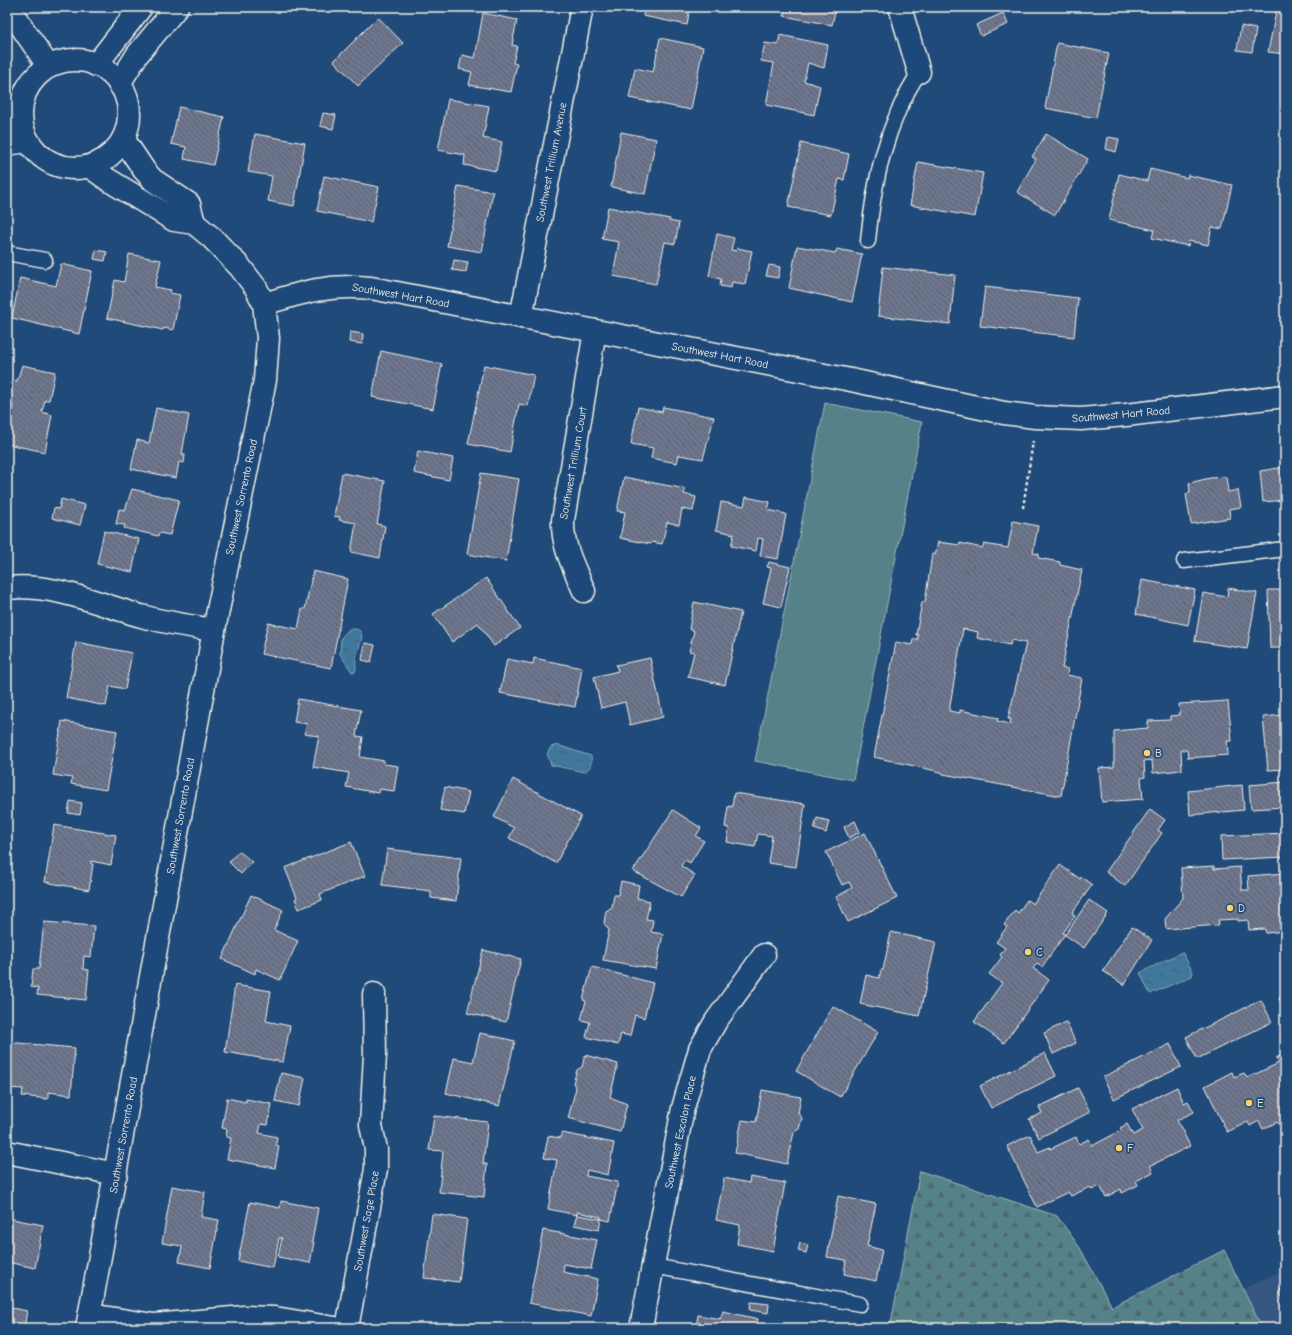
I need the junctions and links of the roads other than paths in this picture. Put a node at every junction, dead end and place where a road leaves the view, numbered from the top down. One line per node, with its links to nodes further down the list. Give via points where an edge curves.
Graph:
1 (8, 7): 7 (street)
2 (141, 7): 6 (street)
3 (177, 7): 9 (street, via 137,55)
4 (582, 7): 19 (street, Southwest Trillium Avenue)
5 (900, 7): 8 (street)
6 (96, 65): 7 (street, via 71,60); 9 (street, via 109,72)
7 (49, 67): 10 (street, via 38,74)
8 (919, 72): 15 (lane, via 897,110 887,139 871,206)
9 (119, 84): 11 (street, via 126,96 129,118)
10 (15, 101): 12 (street, via 22,120)
11 (124, 140): 13 (street, via 107,158); 14 (street, via 153,180 189,204)
12 (17, 142): 13 (street, via 55,164 72,168)
13 (89, 166): 14 (street, via 174,220)
14 (194, 223): 18 (street, via 240,267)
15 (868, 241)
16 (7, 254): 17 (lane)
17 (45, 260)
18 (264, 304): 19 (street, Southwest Hart Road, via 299,293 346,286 371,288); 26 (street, Southwest Sorrento Road, via 268,338 265,380)
19 (521, 317): 20 (street, Southwest Hart Road)
20 (596, 331): 21 (street, Southwest Hart Road, via 851,380 1004,413 1035,417 1081,419); 25 (street, Southwest Trillium Court, via 563,527 566,550)
21 (1285, 396)
22 (1285, 549): 23 (lane)
23 (1184, 562)
24 (7, 588): 26 (street, via 72,594 146,617)
25 (584, 591)
26 (214, 630): 30 (street, Southwest Sorrento Road)
27 (764, 955): 31 (street, Southwest Escalon Place, via 716,1021 700,1049 683,1108)
28 (374, 994): 35 (street, Southwest Sage Place, via 375,1055 371,1125 376,1149 376,1169)
29 (7, 1152): 30 (street)
30 (116, 1174): 33 (street, Southwest Sorrento Road)
31 (653, 1266): 32 (lane); 36 (street, Southwest Escalon Place)
32 (860, 1304)
33 (89, 1321): 34 (street, via 154,1325 244,1317 274,1318)
34 (335, 1328)
35 (347, 1328)
36 (641, 1328)

